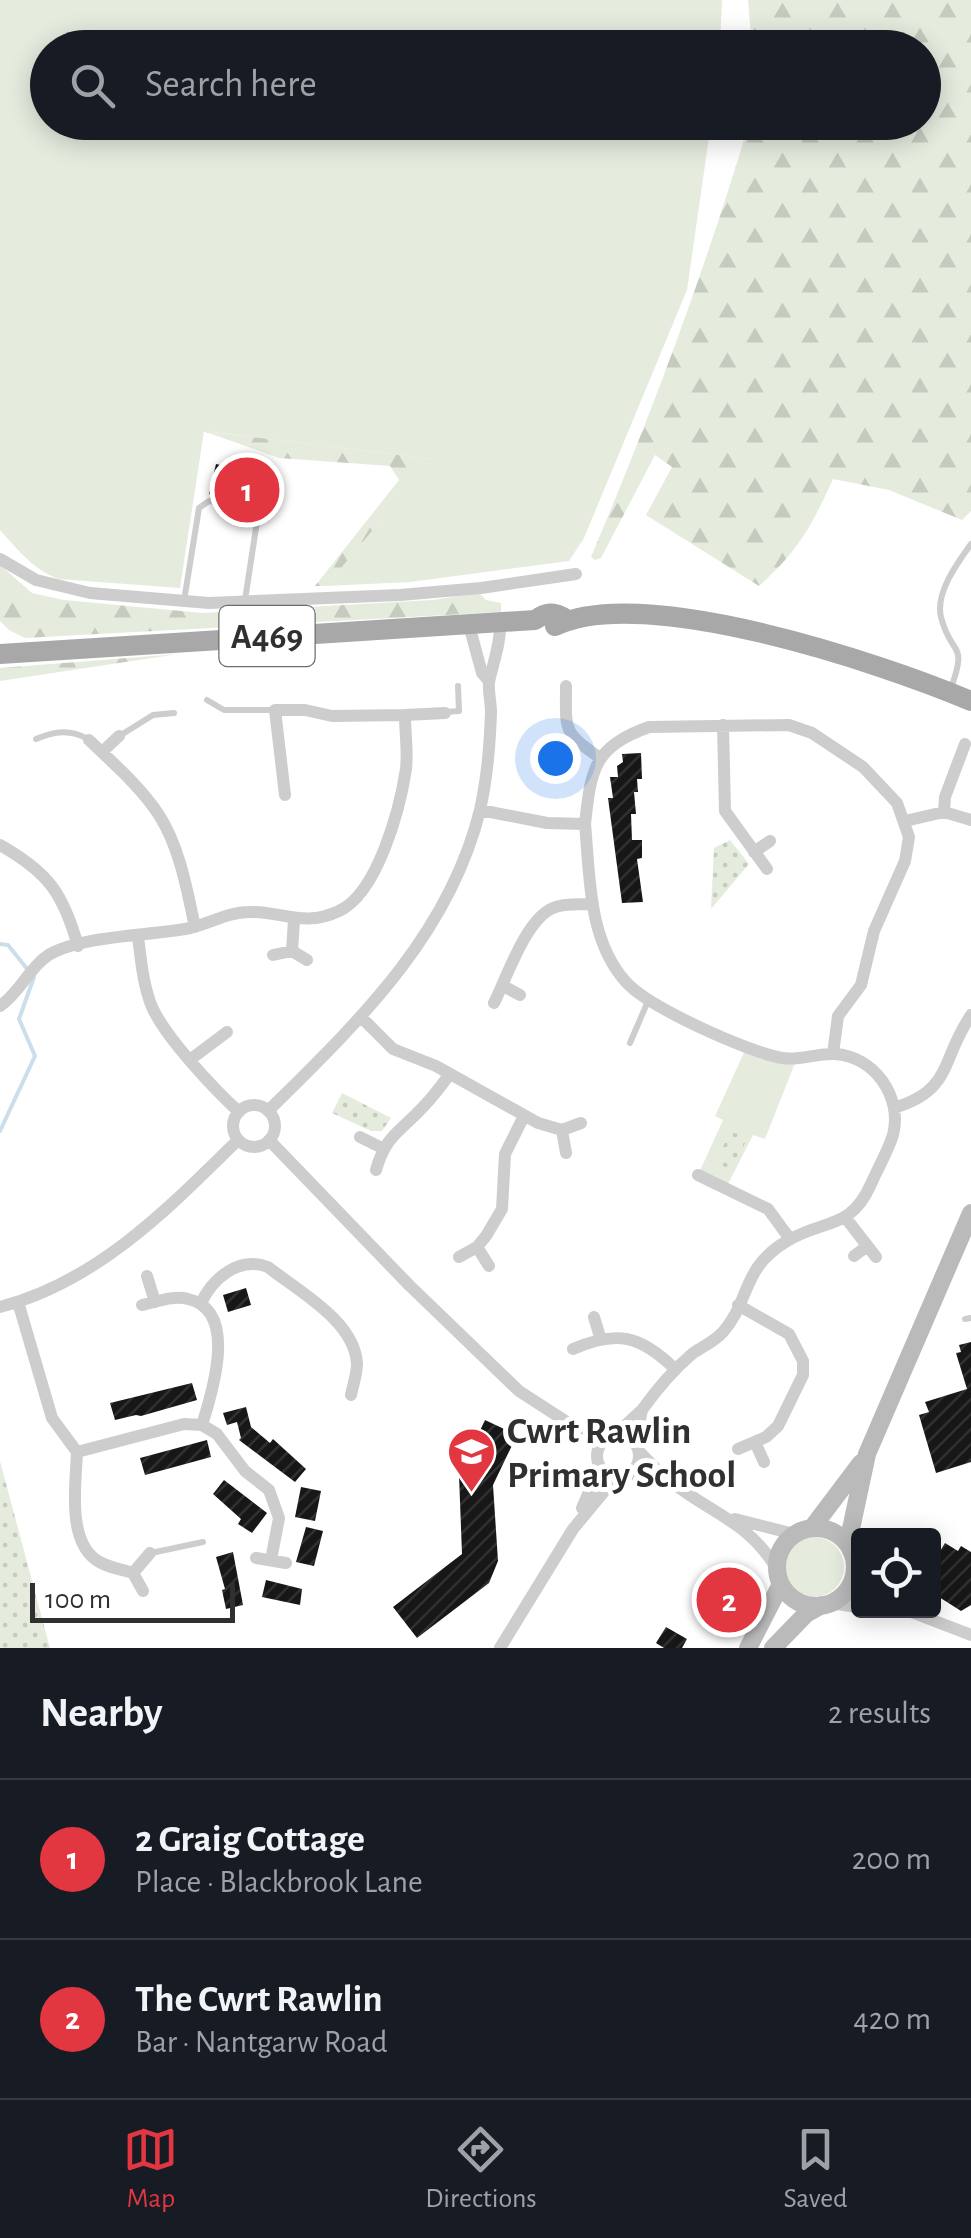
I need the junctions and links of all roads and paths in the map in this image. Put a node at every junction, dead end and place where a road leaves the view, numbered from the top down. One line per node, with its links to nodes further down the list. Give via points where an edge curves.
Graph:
1 (971, 544): 12 (lane, via 940,602 960,654)
2 (0, 559): 4 (street, via 36,580 90,593)
3 (576, 574): 5 (street, via 400,595)
4 (184, 601): 5 (street); 5 (lane, via 199,508 209,501 252,508 258,515)
5 (245, 601)
6 (500, 622): 7 (main road, A469); 9 (street); 12 (main road, A469, via 557,613 566,619 675,618 778,636)
7 (469, 624): 8 (main road, A469); 9 (street)
8 (0, 654)
9 (490, 681): 29 (street)
10 (458, 686): 16 (lane, via 460,711)
11 (566, 686): 25 (street, via 566,728)
12 (950, 692): 14 (main road, A469)
13 (207, 700): 15 (lane, via 224,710)
14 (971, 701)
15 (275, 710): 18 (street); 28 (street)
16 (445, 712): 18 (street)
17 (174, 714): 20 (lane, via 153,716)
18 (405, 716): 39 (street, via 406,765 378,864 341,910)
19 (723, 726): 25 (street, via 649,727 628,734); 32 (street, via 789,725 812,732 863,767); 36 (street, via 725,811)
20 (120, 736): 24 (street)
21 (36, 739): 22 (lane, via 61,731)
22 (90, 740): 24 (street)
23 (965, 744): 26 (street)
24 (102, 752): 40 (street, via 162,819 181,864)
25 (600, 758): 33 (street, via 590,778)
26 (956, 763): 27 (street); 30 (street)
27 (971, 770)
28 (285, 795)
29 (480, 810): 33 (street); 52 (street, via 435,922)
30 (944, 812): 31 (street); 32 (street)
31 (971, 820)
32 (905, 821): 55 (street, via 905,860 874,932 862,985 838,1016)
33 (585, 824): 38 (street)
34 (770, 841): 36 (street)
35 (0, 845): 42 (street, via 46,876 68,908)
36 (754, 852): 37 (street)
37 (767, 869)
38 (593, 904): 46 (street, via 555,906 542,915); 48 (street, via 610,959)
39 (294, 920): 40 (street, via 245,912); 43 (street)
40 (195, 927): 41 (street)
41 (138, 936): 42 (street); 56 (street, via 152,1008)
42 (78, 946): 50 (street, via 52,953)
43 (292, 951): 44 (street); 45 (street)
44 (273, 956)
45 (307, 960)
46 (503, 986): 47 (street); 49 (street)
47 (520, 995)
48 (648, 1000): 54 (lane); 55 (street, via 764,1054)
49 (494, 1003)
50 (0, 1006)
51 (971, 1015): 58 (street, via 938,1084 921,1100)
52 (362, 1018): 57 (street, via 394,1049); 59 (street)
53 (227, 1032): 56 (street)
54 (630, 1043)
55 (833, 1054): 58 (street, via 870,1068 886,1084)
56 (192, 1059): 60 (street)
57 (449, 1075): 61 (street); 67 (street)
58 (894, 1108): 72 (street, via 893,1133 866,1194)
59 (268, 1111): 60 (street, via 250,1105); 66 (street, via 274,1122)
60 (238, 1112): 65 (street)
61 (524, 1116): 63 (street); 74 (street, via 505,1154 502,1209)
62 (581, 1123): 63 (street)
63 (562, 1130): 68 (street)
64 (360, 1137): 67 (street)
65 (238, 1140): 66 (street, via 252,1147); 79 (street, via 115,1252)
66 (269, 1140): 89 (street, via 476,1350)
67 (382, 1148): 69 (street)
68 (566, 1153)
69 (376, 1170)
70 (698, 1175): 73 (street, via 717,1191 768,1208)
71 (971, 1213): 96 (main road)
72 (845, 1217): 73 (street); 75 (street, via 871,1252)
73 (790, 1239): 81 (street, via 748,1278)
74 (477, 1247): 76 (street); 77 (street)
75 (854, 1256)
76 (459, 1257)
77 (488, 1266)
78 (147, 1276): 80 (street, via 148,1304 184,1297)
79 (18, 1302): 82 (street); 95 (street, via 52,1418)
80 (200, 1303): 87 (street, via 239,1265 268,1267 349,1338 358,1368); 90 (street, via 220,1344)
81 (738, 1305): 86 (street, via 723,1332); 92 (street, via 790,1334 803,1361 803,1375 778,1426)
82 (0, 1307)
83 (594, 1317): 84 (street)
84 (600, 1337): 85 (street); 86 (street, via 634,1340)
85 (573, 1349)
86 (675, 1369): 88 (street)
87 (350, 1395)
88 (642, 1410): 91 (street); 93 (street)
89 (570, 1424): 91 (street); 97 (street)
90 (202, 1425): 95 (street); 108 (street, via 273,1498 279,1518 264,1559)
91 (612, 1436): 93 (street, via 628,1437); 97 (street, via 599,1447)
92 (755, 1442): 94 (street); 98 (street)
93 (636, 1447): 99 (street, via 636,1465); 100 (street)
94 (738, 1449)
95 (77, 1452): 109 (street, via 73,1498 85,1549 107,1566)
96 (868, 1454): 102 (main road); 104 (main road)
97 (599, 1461): 99 (street); 103 (street)
98 (764, 1462)
99 (622, 1475): 100 (street); 103 (street)
100 (674, 1485): 101 (street)
101 (732, 1518): 104 (street); 110 (street, via 766,1551)
102 (851, 1528)
103 (573, 1529): 117 (street)
104 (803, 1531): 107 (main road, via 829,1530); 110 (main road, via 778,1554)
105 (204, 1542): 106 (lane)
106 (150, 1553): 109 (street)
107 (851, 1554)
108 (286, 1562)
109 (132, 1573): 112 (street)
110 (778, 1576): 113 (main road, via 796,1601); 118 (main road)
111 (851, 1583): 113 (main road)
112 (143, 1591)
113 (826, 1604): 114 (street); 119 (main road, via 806,1614)
114 (851, 1606)
115 (927, 1618): 116 (street)
116 (971, 1635)
117 (500, 1648)
118 (748, 1648)
119 (773, 1648)

